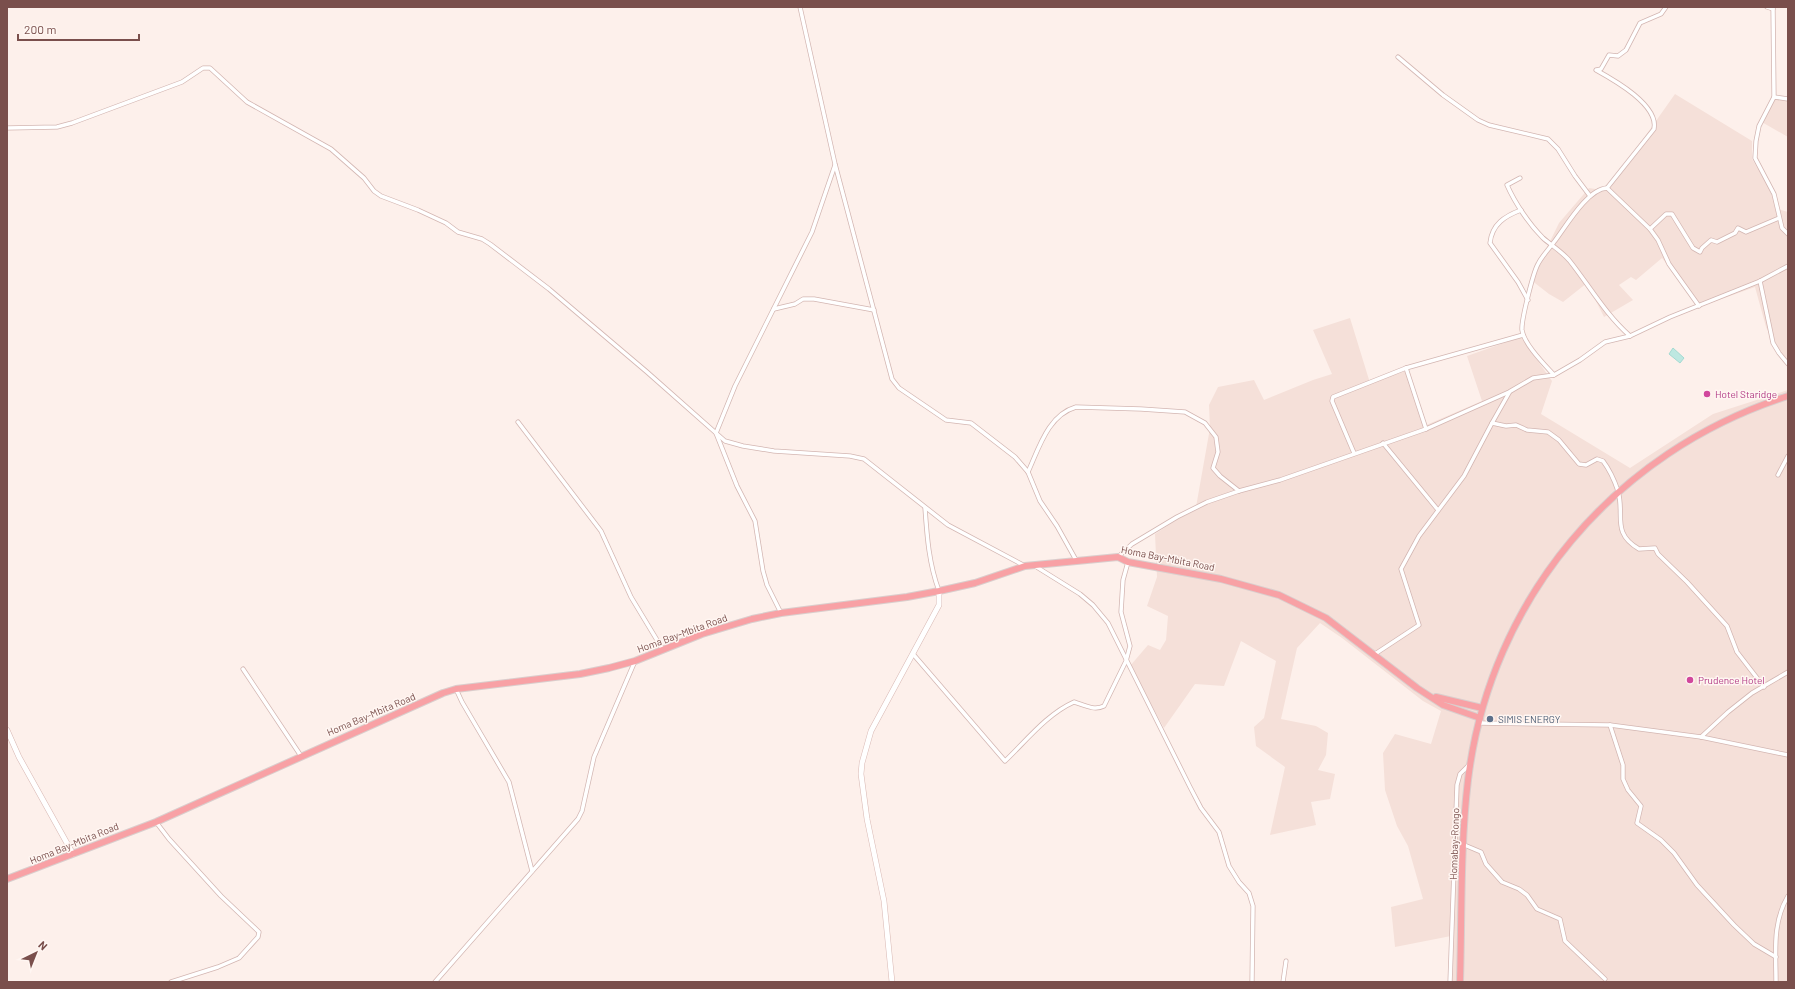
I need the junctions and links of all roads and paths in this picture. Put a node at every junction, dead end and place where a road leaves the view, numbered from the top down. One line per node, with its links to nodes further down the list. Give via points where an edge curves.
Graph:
1 (800, 7): 9 (street)
2 (1666, 7): 11 (street, via 1661,14 1640,22 1626,50 1618,56 1610,55 1601,69 1596,70 1632,94 1651,112 1654,119 1654,129)
3 (1766, 7): 4 (street)
4 (1773, 8): 6 (street)
5 (1398, 57): 12 (street, via 1443,95 1478,120 1548,139 1558,149)
6 (1774, 97): 7 (street); 14 (street, via 1759,126 1755,158 1774,194)
7 (1788, 99)
8 (7, 128): 34 (street, via 56,127 72,123 182,82 203,68 210,68 248,102 331,149 381,196 434,217 458,232 482,239 495,248 549,289)
9 (835, 164): 22 (street, via 812,232); 23 (street)
10 (1520, 178): 13 (street, via 1507,185)
11 (1607, 188): 12 (street, via 1598,190); 15 (street)
12 (1590, 196): 17 (street)
13 (1521, 210): 17 (street, via 1535,229); 20 (street, via 1506,216 1495,226 1490,243)
14 (1779, 218): 15 (street, via 1746,232 1738,228 1735,233 1717,242 1711,240 1700,252 1693,248 1672,214 1666,214); 16 (street, via 1782,228)
15 (1650, 229): 21 (street, via 1669,264)
16 (1788, 234)
17 (1552, 245): 20 (street, via 1538,264); 25 (street, via 1565,255 1608,315)
18 (1788, 266): 19 (street)
19 (1760, 282): 21 (street); 26 (street, via 1773,343)
20 (1528, 300): 24 (street, via 1522,325)
21 (1699, 306): 25 (street)
22 (774, 309): 23 (street, via 814,298); 34 (street, via 735,386)
23 (874, 310): 38 (street, via 894,384 946,420 966,421 975,425 1015,456)
24 (1523, 335): 27 (street); 28 (street)
25 (1630, 336): 28 (street, via 1604,342)
26 (1788, 364)
27 (1406, 368): 33 (street); 36 (street, via 1333,397 1332,401)
28 (1554, 375): 29 (street, via 1533,378)
29 (1509, 392): 32 (street); 33 (street)
30 (1787, 397): 41 (highway, Homabay-Rongo, via 1737,415 1687,441)
31 (518, 422): 51 (street, via 601,531 632,597)
32 (1492, 423): 41 (street, via 1506,426 1516,424 1527,430 1548,432 1582,465 1597,459 1603,461); 43 (street, via 1464,476)
33 (1426, 429): 35 (street)
34 (716, 434): 42 (street, via 725,441 743,446 774,451 850,456 864,460); 50 (street, via 755,521 763,571)
35 (1383, 443): 36 (street); 43 (street)
36 (1354, 454): 40 (street, via 1280,480)
37 (1788, 456): 39 (street)
38 (1028, 472): 40 (street, via 1046,433 1059,415 1067,410 1141,408 1185,412 1205,422 1216,437 1218,452 1213,468); 45 (street, via 1040,501)
39 (1778, 475)
40 (1239, 491): 44 (street, via 1207,502 1177,517 1132,544)
41 (1618, 491): 58 (street, via 1619,524 1624,536 1639,549 1655,548 1658,554 1688,582 1727,626 1737,652); 61 (highway, Homabay-Rongo, via 1562,550 1527,601 1496,667)
42 (925, 508): 47 (street, via 948,525); 49 (street, via 926,536 932,572)
43 (1438, 510): 53 (street, via 1418,536 1401,570 1419,625)
44 (1118, 557): 45 (highway, Homa Bay-Mbita Road); 46 (highway, Homa Bay-Mbita Road)
45 (1076, 560): 48 (highway, Homa Bay-Mbita Road)
46 (1128, 562): 53 (highway, Homa Bay-Mbita Road, via 1221,578 1279,595 1326,618); 55 (street, via 1121,594 1121,612 1130,646)
47 (1025, 566): 48 (highway, Homa Bay-Mbita Road); 49 (highway, Homa Bay-Mbita Road, via 975,583)
48 (1035, 566): 55 (street, via 1093,605 1111,628)
49 (939, 591): 50 (highway, Homa Bay-Mbita Road); 52 (street, via 939,605)
50 (781, 613): 51 (highway, Homa Bay-Mbita Road, via 715,630)
51 (663, 650): 54 (highway, Homa Bay-Mbita Road)
52 (913, 654): 55 (street, via 1005,762 1066,706 1074,702 1091,708 1104,706); 83 (street, via 871,731 864,752 861,774 867,819 884,901)
53 (1375, 654): 60 (highway, Homa Bay-Mbita Road, via 1417,688)
54 (635, 661): 59 (highway, Homa Bay-Mbita Road, via 580,674); 73 (street, via 594,757 582,811 578,819)
55 (1126, 661): 84 (street, via 1198,803 1219,832 1234,875 1252,898)
56 (243, 669): 67 (street)
57 (1788, 672): 58 (street)
58 (1764, 687): 65 (street, via 1728,712)
59 (456, 689): 67 (highway, Homa Bay-Mbita Road); 73 (street, via 465,709 509,782)
60 (1434, 697): 61 (highway, Homa Bay-Mbita Road); 62 (highway, Homa Bay-Mbita Road, via 1443,705)
61 (1482, 708): 62 (highway, Homabay-Rongo)
62 (1479, 721): 63 (street); 68 (highway, Homabay-Rongo)
63 (1610, 725): 65 (street); 78 (street, via 1623,765 1623,779 1641,806 1637,823 1674,853 1697,885 1734,925 1754,944)
64 (7, 730): 72 (street)
65 (1701, 737): 66 (street)
66 (1788, 755)
67 (301, 756): 69 (highway, Homa Bay-Mbita Road)
68 (1470, 764): 70 (street, via 1460,774 1457,785); 71 (highway, Homabay-Rongo)
69 (156, 822): 72 (highway, Homa Bay-Mbita Road); 81 (street, via 169,840 221,896 259,932 258,937 239,958)
70 (1456, 844): 71 (street); 76 (street)
71 (1464, 844): 77 (highway, Homabay-Rongo); 80 (street, via 1481,852 1486,864 1502,882 1527,895 1537,909 1560,919 1565,941)
72 (73, 854): 74 (highway, Homa Bay-Mbita Road)
73 (532, 870): 82 (street)
74 (7, 879)
75 (1788, 896): 78 (street, via 1778,918)
76 (1452, 938): 77 (street); 86 (street)
77 (1462, 938): 87 (highway, Homabay-Rongo)
78 (1776, 957): 88 (street)
79 (1286, 960): 85 (street)
80 (1605, 979)
81 (171, 982)
82 (435, 982)
83 (892, 982)
84 (1252, 982)
85 (1283, 982)
86 (1450, 982)
87 (1460, 982)
88 (1776, 982)

